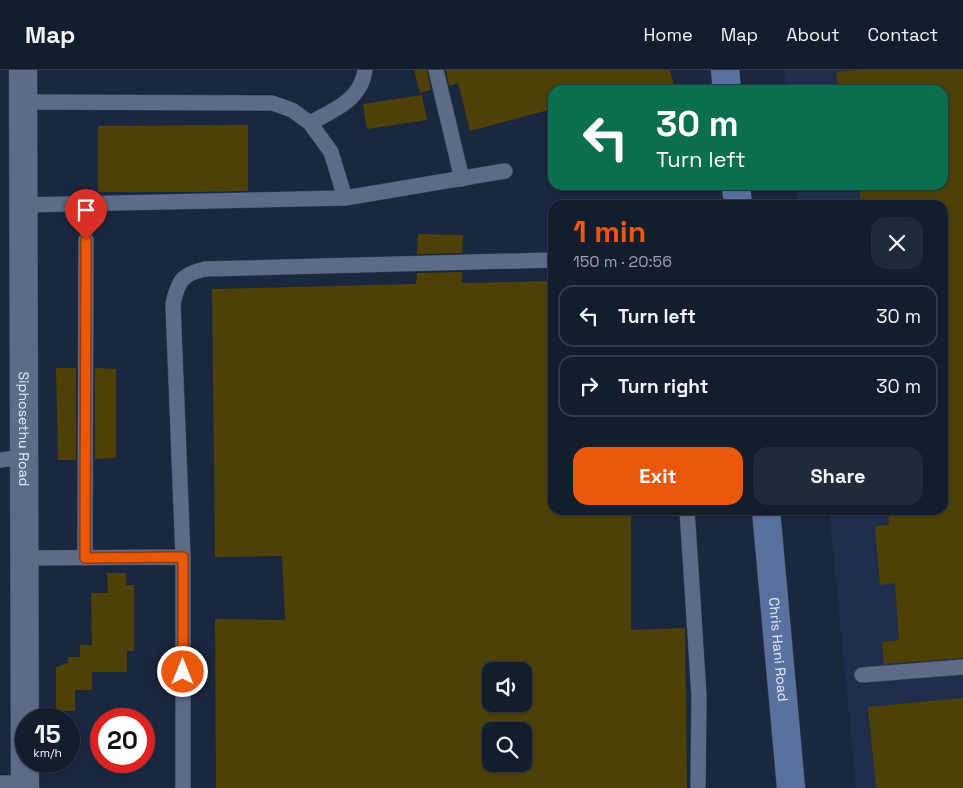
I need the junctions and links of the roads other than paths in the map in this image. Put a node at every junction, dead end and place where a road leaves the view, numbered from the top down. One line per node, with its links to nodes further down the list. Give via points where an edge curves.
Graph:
1 (23, 70): 6 (street, Siphosethu Road)
2 (365, 70): 7 (lane, via 358,90 346,103)
3 (436, 70): 9 (lane)
4 (725, 70): 5 (main road)
5 (726, 85)
6 (23, 102): 7 (lane, via 272,103 292,110); 11 (street, Siphosethu Road)
7 (310, 123): 10 (lane, via 331,152)
8 (505, 171): 9 (lane)
9 (462, 179): 10 (lane)
10 (345, 198): 11 (lane)
11 (23, 205): 14 (street, Siphosethu Road)
12 (86, 240): 19 (lane)
13 (548, 260): 17 (lane, via 205,269 192,272 181,280 173,304)
14 (12, 459): 18 (street, Siphosethu Road)
15 (686, 515): 24 (lane, via 699,696)
16 (766, 515): 25 (main road, Chris Hani Road)
17 (183, 557): 19 (lane); 23 (lane)
18 (24, 558): 19 (lane); 22 (street, Siphosethu Road)
19 (85, 558)
20 (963, 667): 21 (lane)
21 (862, 675)
22 (16, 785)
23 (183, 788)
24 (698, 788)
25 (791, 788)

